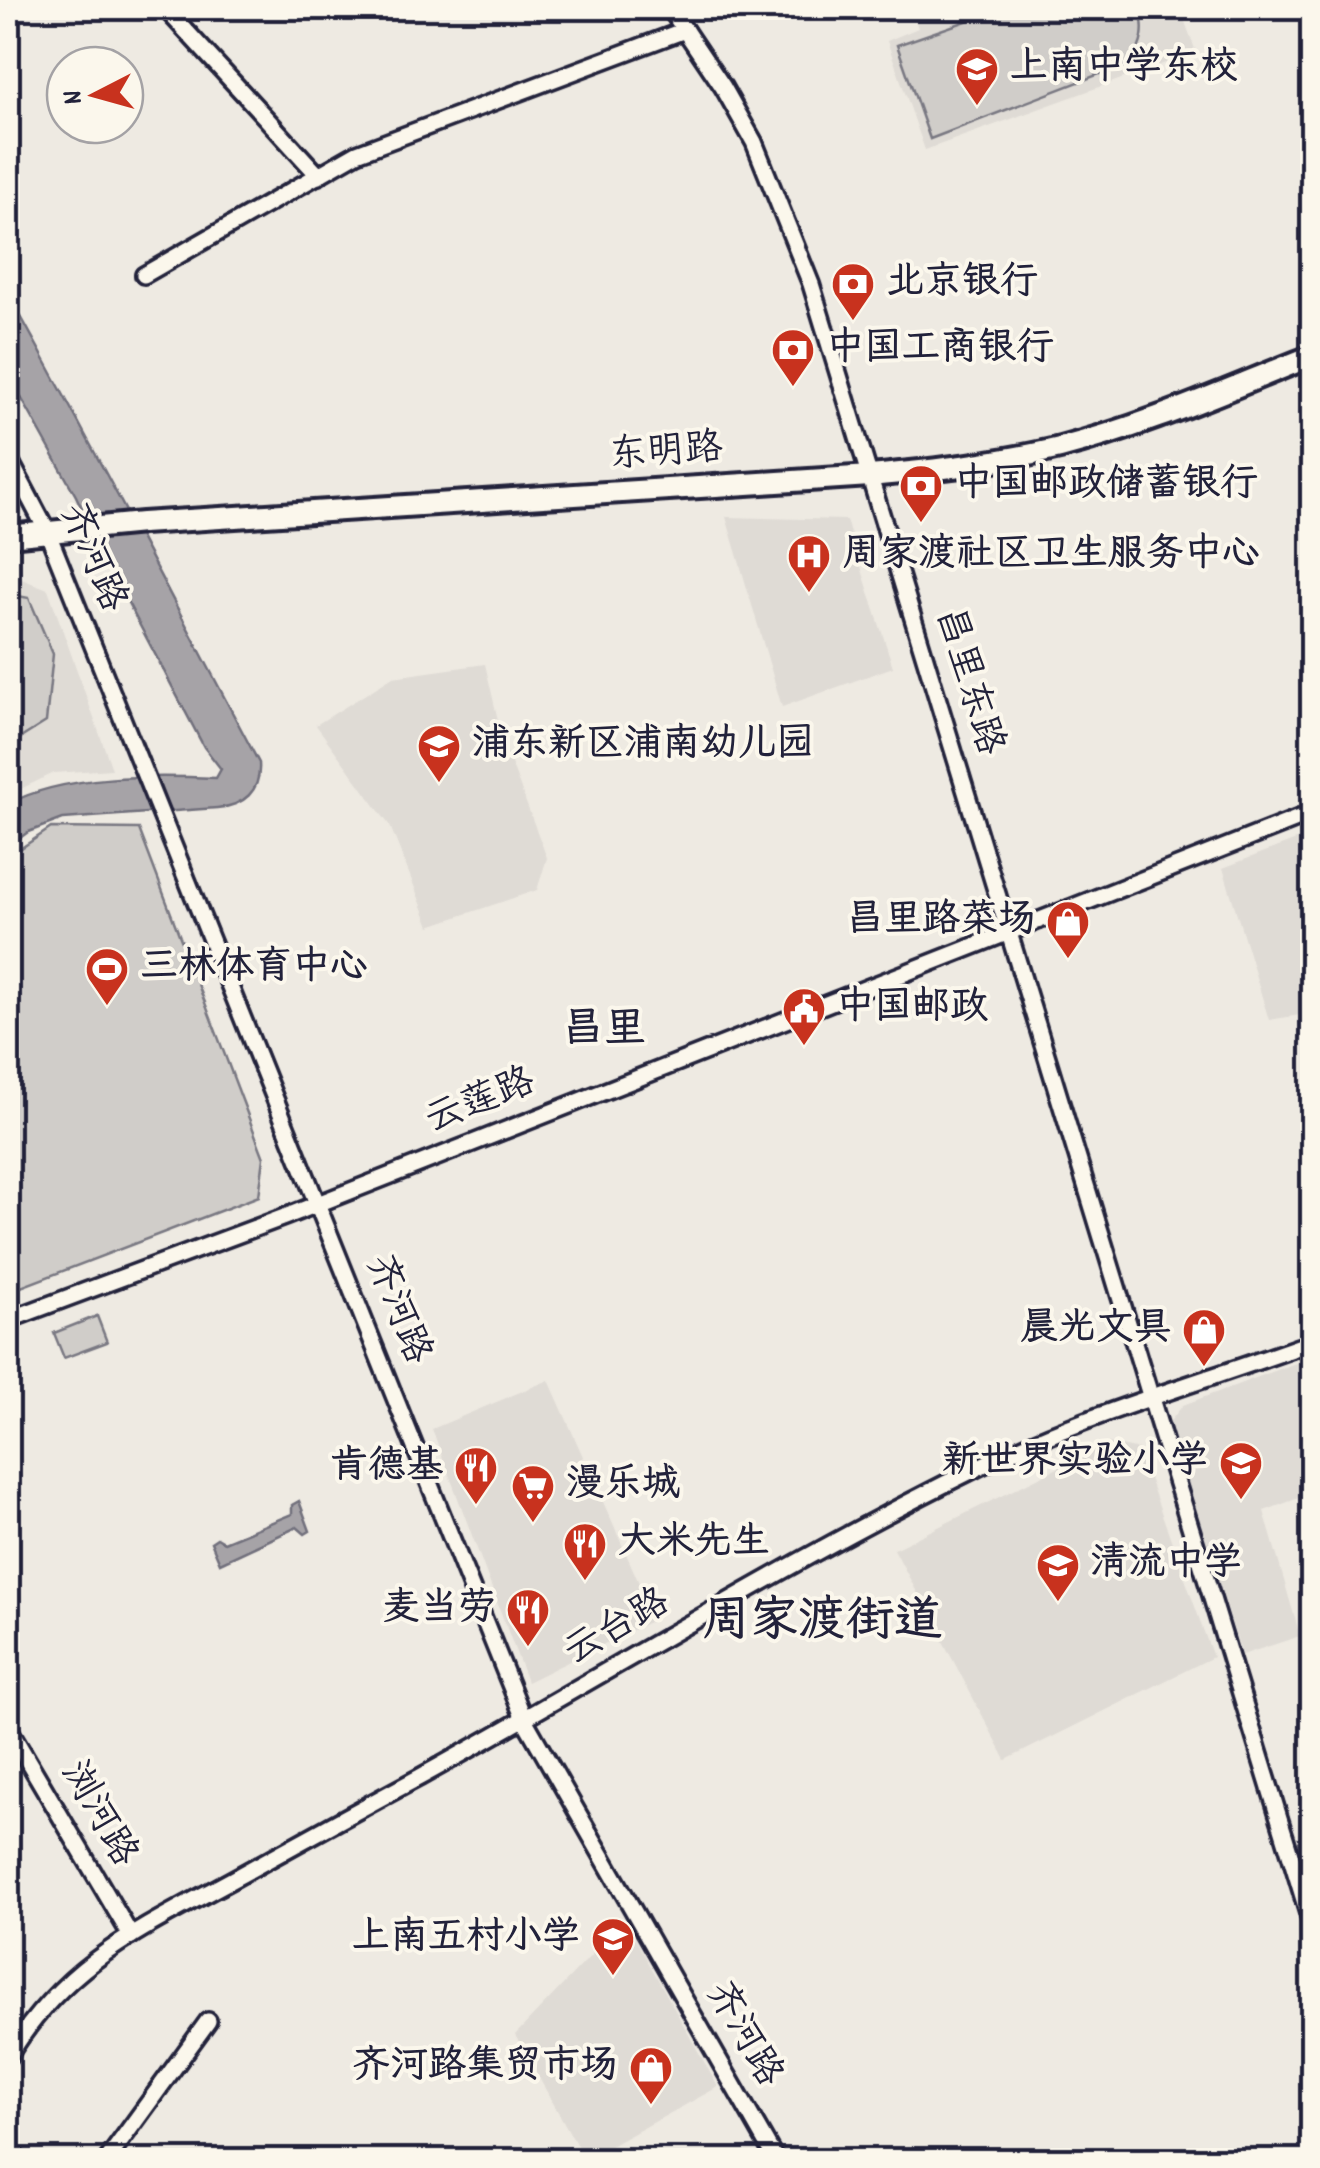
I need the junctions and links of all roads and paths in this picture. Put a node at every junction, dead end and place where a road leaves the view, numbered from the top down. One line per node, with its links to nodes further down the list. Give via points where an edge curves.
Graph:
1 (165, 8): 4 (street)
2 (670, 8): 3 (street, 昌里东路)
3 (685, 30): 4 (street, via 358,152); 8 (street, 昌里东路, via 768,171)
4 (319, 176): 5 (street)
5 (144, 275)
6 (1312, 356): 8 (main road, 东明路, via 1063,447)
7 (8, 458): 9 (street, 齐河路)
8 (870, 476): 9 (main road, 东明路); 12 (street, 昌里东路)
9 (47, 531): 10 (main road, 东明路); 13 (street, 齐河路)
10 (8, 536)
11 (1312, 813): 12 (street, 云莲路)
12 (1007, 930): 13 (street, 云莲路); 16 (street, 昌里东路)
13 (318, 1204): 14 (street, 云莲路); 17 (street, 齐河路)
14 (8, 1320)
15 (1312, 1342): 16 (street, 云台路)
16 (1150, 1398): 17 (street, 云台路, via 982,1466); 19 (street, 昌里东路)
17 (524, 1719): 20 (street, 云台路); 26 (street, 齐河路)
18 (8, 1727): 20 (street, 浏河路)
19 (1312, 1926)
20 (131, 1936): 22 (street, 云台路, via 65,1985)
21 (208, 2021): 25 (street)
22 (8, 2057)
23 (8, 2156): 24 (main road)
24 (16, 2160)
25 (107, 2160)
26 (776, 2160)

